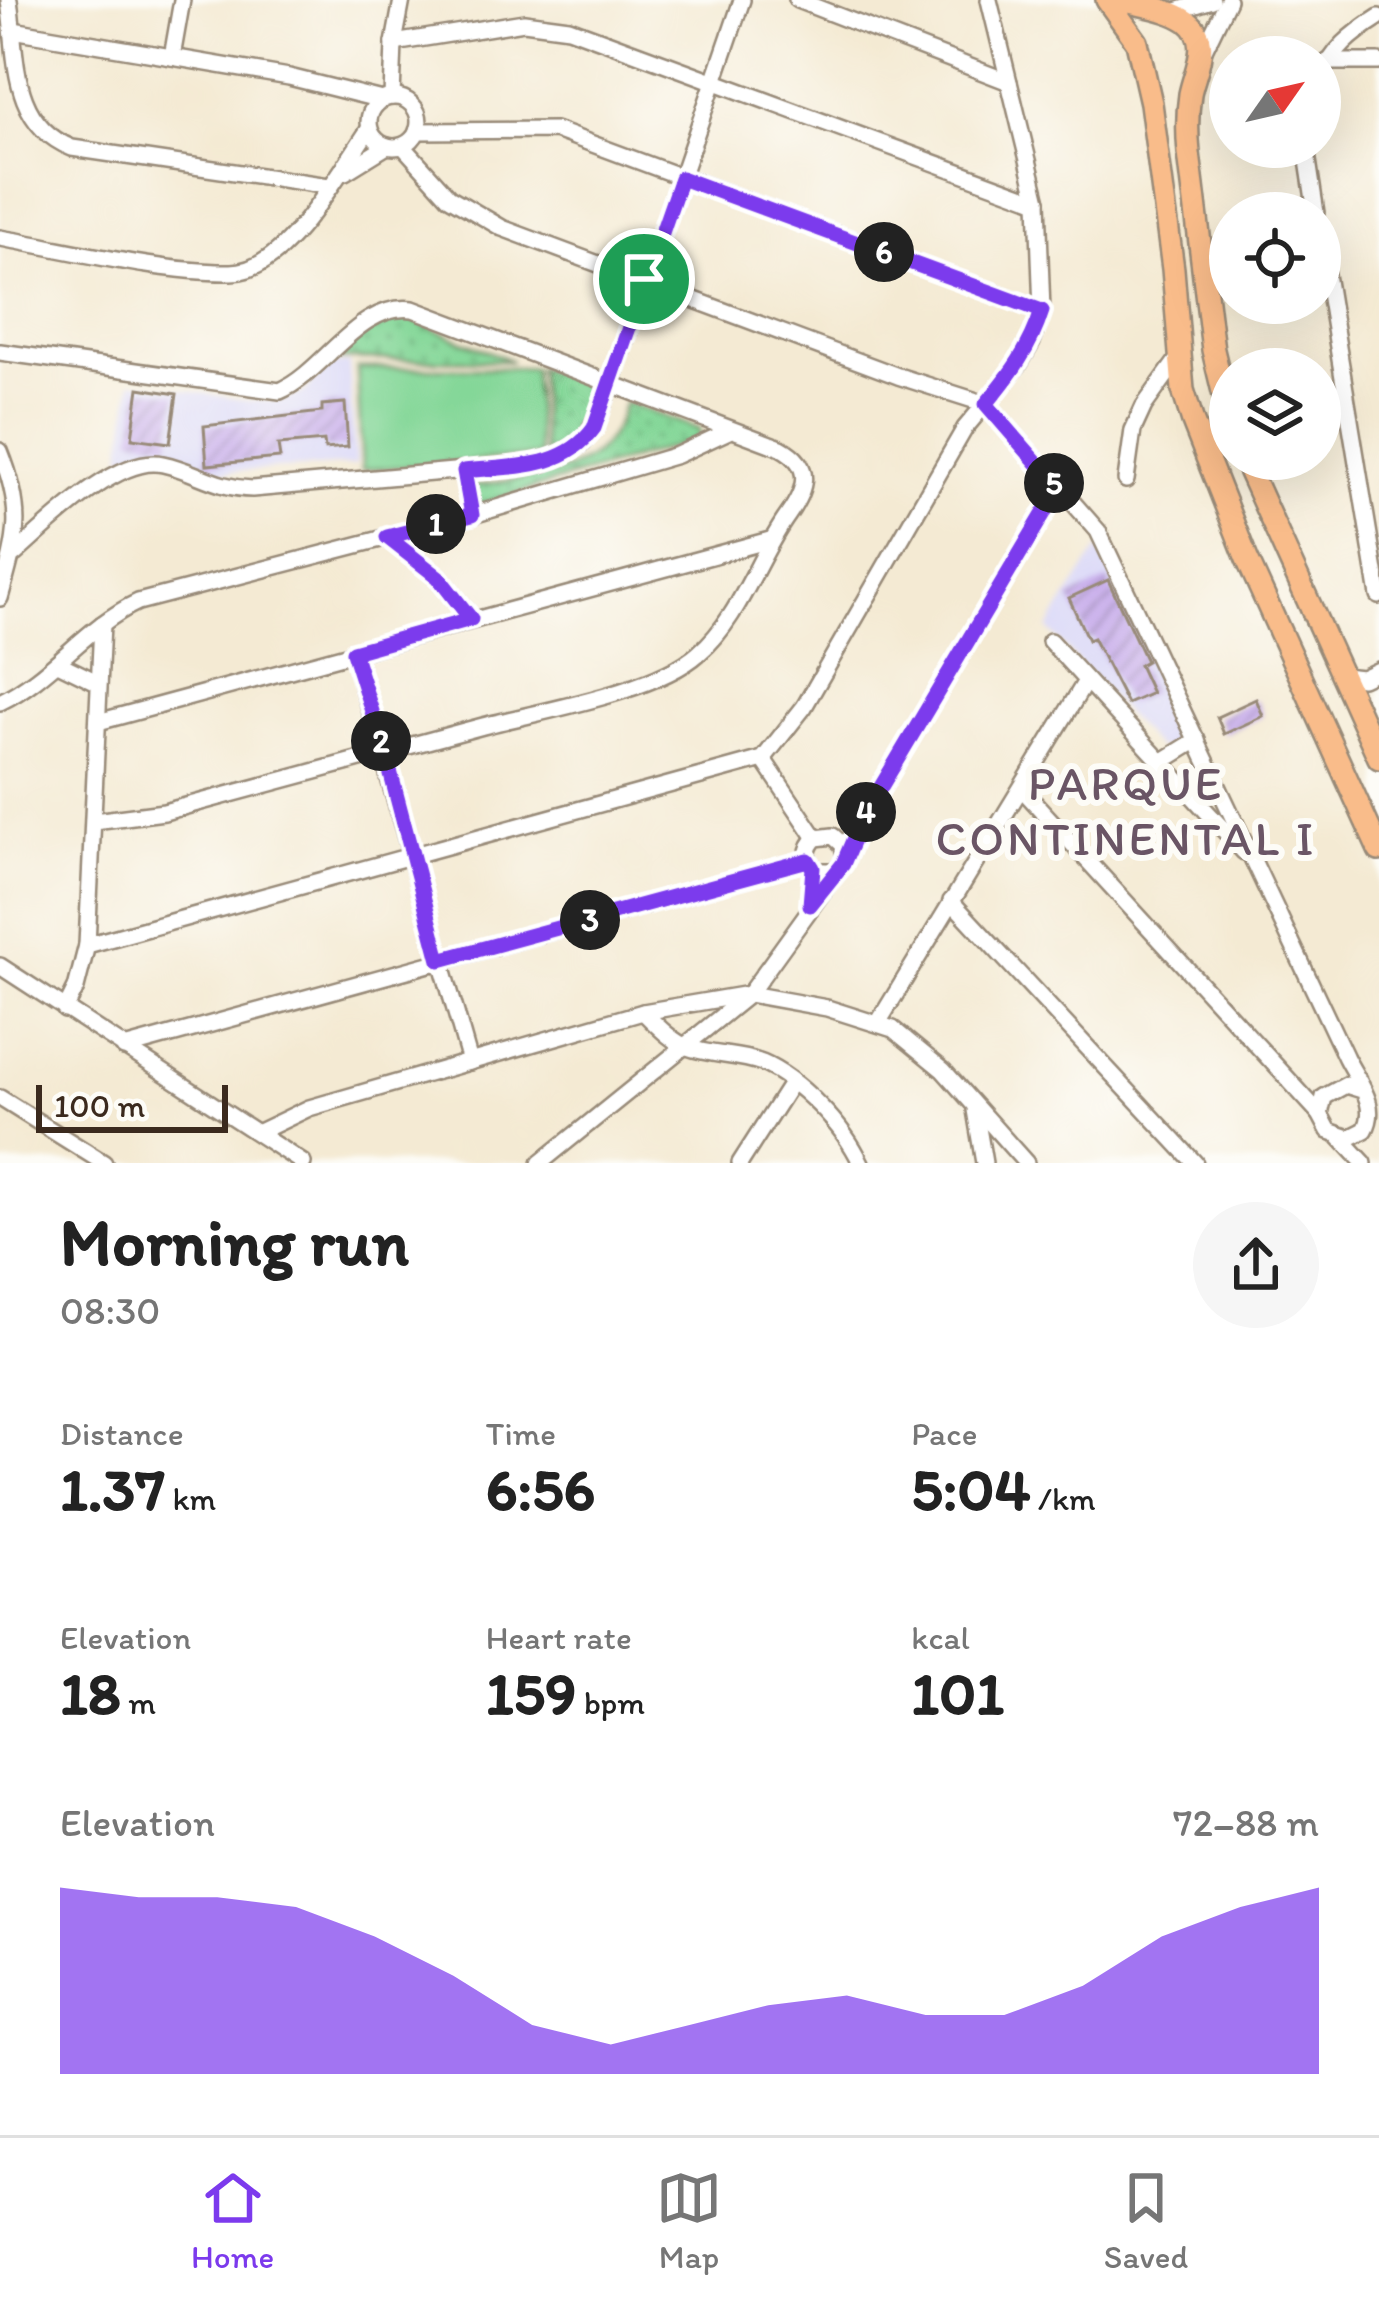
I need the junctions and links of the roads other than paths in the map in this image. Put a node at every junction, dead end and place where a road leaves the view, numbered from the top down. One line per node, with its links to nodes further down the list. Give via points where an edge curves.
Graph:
1 (9, 0): 13 (street)
2 (182, 0): 18 (street)
3 (402, 0): 15 (street)
4 (742, 0): 21 (street)
5 (797, 0): 22 (street)
6 (989, 0): 22 (street)
7 (1107, 0): 14 (main road)
8 (1122, 0): 11 (main road)
9 (1212, 0): 11 (street)
10 (1228, 0): 17 (street)
11 (1170, 14): 14 (main road); 17 (main road, via 1196,31)
12 (1379, 17): 16 (street)
13 (14, 30): 18 (street); 28 (street, via 21,91 52,140)
14 (1137, 42): 35 (main road, via 1162,172)
15 (394, 44): 21 (street, via 547,23); 23 (street)
16 (1341, 46)
17 (1202, 55): 34 (main road, via 1186,123)
18 (172, 57): 23 (street)
19 (1341, 62): 20 (street)
20 (1379, 62)
21 (715, 82): 27 (street); 29 (street)
22 (1009, 82): 29 (street)
23 (387, 99): 24 (street, via 370,112); 25 (street, via 414,107)
24 (369, 129): 26 (street); 28 (street)
25 (417, 131): 26 (street); 27 (street, via 555,130)
26 (395, 146): 28 (street); 31 (street, via 473,214)
27 (681, 178): 31 (street); 32 (street)
28 (333, 181): 30 (street, via 284,246 235,273)
29 (1038, 201): 32 (street)
30 (0, 238)
31 (644, 279): 38 (street); 40 (street)
32 (1042, 311): 40 (street, via 1019,364)
33 (1334, 324): 53 (street)
34 (1213, 342): 35 (main road); 36 (main road)
35 (1179, 348): 39 (main road); 41 (street)
36 (1214, 348)
37 (0, 352): 38 (street, via 280,391 397,307)
38 (606, 388): 42 (street); 44 (street, via 594,428 567,454 544,464)
39 (1183, 390): 41 (street); 72 (main road, via 1240,542)
40 (986, 404): 47 (street); 69 (street, via 804,707)
41 (1144, 406): 45 (street)
42 (730, 430): 49 (street, via 677,455); 51 (street, via 790,453 806,477)
43 (0, 451): 48 (street)
44 (464, 471): 49 (street); 52 (street, via 242,489 139,463)
45 (1126, 480)
46 (1254, 480): 61 (main road)
47 (1059, 488): 66 (street, via 1098,531); 73 (street)
48 (8, 500): 52 (street)
49 (472, 515): 50 (street)
50 (387, 537): 55 (street, via 438,577); 56 (street, via 138,602)
51 (770, 540): 55 (street); 67 (street, via 723,626 678,668)
52 (15, 554): 54 (street)
53 (1379, 596)
54 (0, 598)
55 (471, 619): 58 (street)
56 (102, 624): 59 (street); 63 (street)
57 (1051, 640): 62 (street)
58 (353, 652): 65 (street); 67 (street)
59 (58, 663): 63 (street); 64 (street)
60 (1379, 670): 61 (street)
61 (1343, 676): 68 (main road)
62 (1086, 681): 70 (street); 71 (street)
63 (99, 683): 65 (street)
64 (0, 702)
65 (98, 722): 74 (street)
66 (1197, 740): 70 (street); 80 (street)
67 (385, 752): 74 (street, via 164,812); 78 (street)
68 (1378, 756)
69 (763, 759): 75 (street); 78 (street)
70 (1163, 761): 80 (street)
71 (1022, 789): 82 (street); 98 (street)
72 (1370, 812): 77 (main road)
73 (863, 817): 75 (street); 79 (street)
74 (94, 821): 84 (street)
75 (824, 837): 79 (street, via 843,845); 81 (street, via 808,848)
76 (1379, 838): 77 (main road)
77 (1379, 849)
78 (410, 857): 84 (street); 85 (street)
79 (842, 863): 81 (street, via 829,873); 83 (street)
80 (1254, 863): 95 (street)
81 (811, 864): 83 (street); 85 (street)
82 (951, 901): 90 (street); 108 (street)
83 (810, 905): 87 (street)
84 (87, 945): 88 (street)
85 (440, 960): 92 (street); 93 (street)
86 (0, 966): 88 (street)
87 (748, 994): 89 (street); 90 (street); 91 (street)
88 (65, 1010): 92 (street)
89 (643, 1012): 91 (street); 93 (street)
90 (878, 1023): 97 (street, via 917,1046)
91 (682, 1046): 94 (street, via 754,1060); 103 (street)
92 (124, 1048): 99 (street)
93 (470, 1062): 99 (street, via 309,1108)
94 (792, 1082): 104 (street); 105 (street)
95 (1370, 1096): 98 (street, via 1346,1085 1330,1091); 100 (street, via 1366,1130)
96 (0, 1098): 101 (street)
97 (975, 1107): 106 (street); 107 (street)
98 (1320, 1114): 100 (street)
99 (259, 1132): 102 (street)
100 (1340, 1137): 109 (street)
101 (104, 1163)
102 (303, 1163)
103 (540, 1163)
104 (740, 1163)
105 (861, 1163)
106 (984, 1163)
107 (1026, 1163)
108 (1195, 1163)
109 (1364, 1163)

